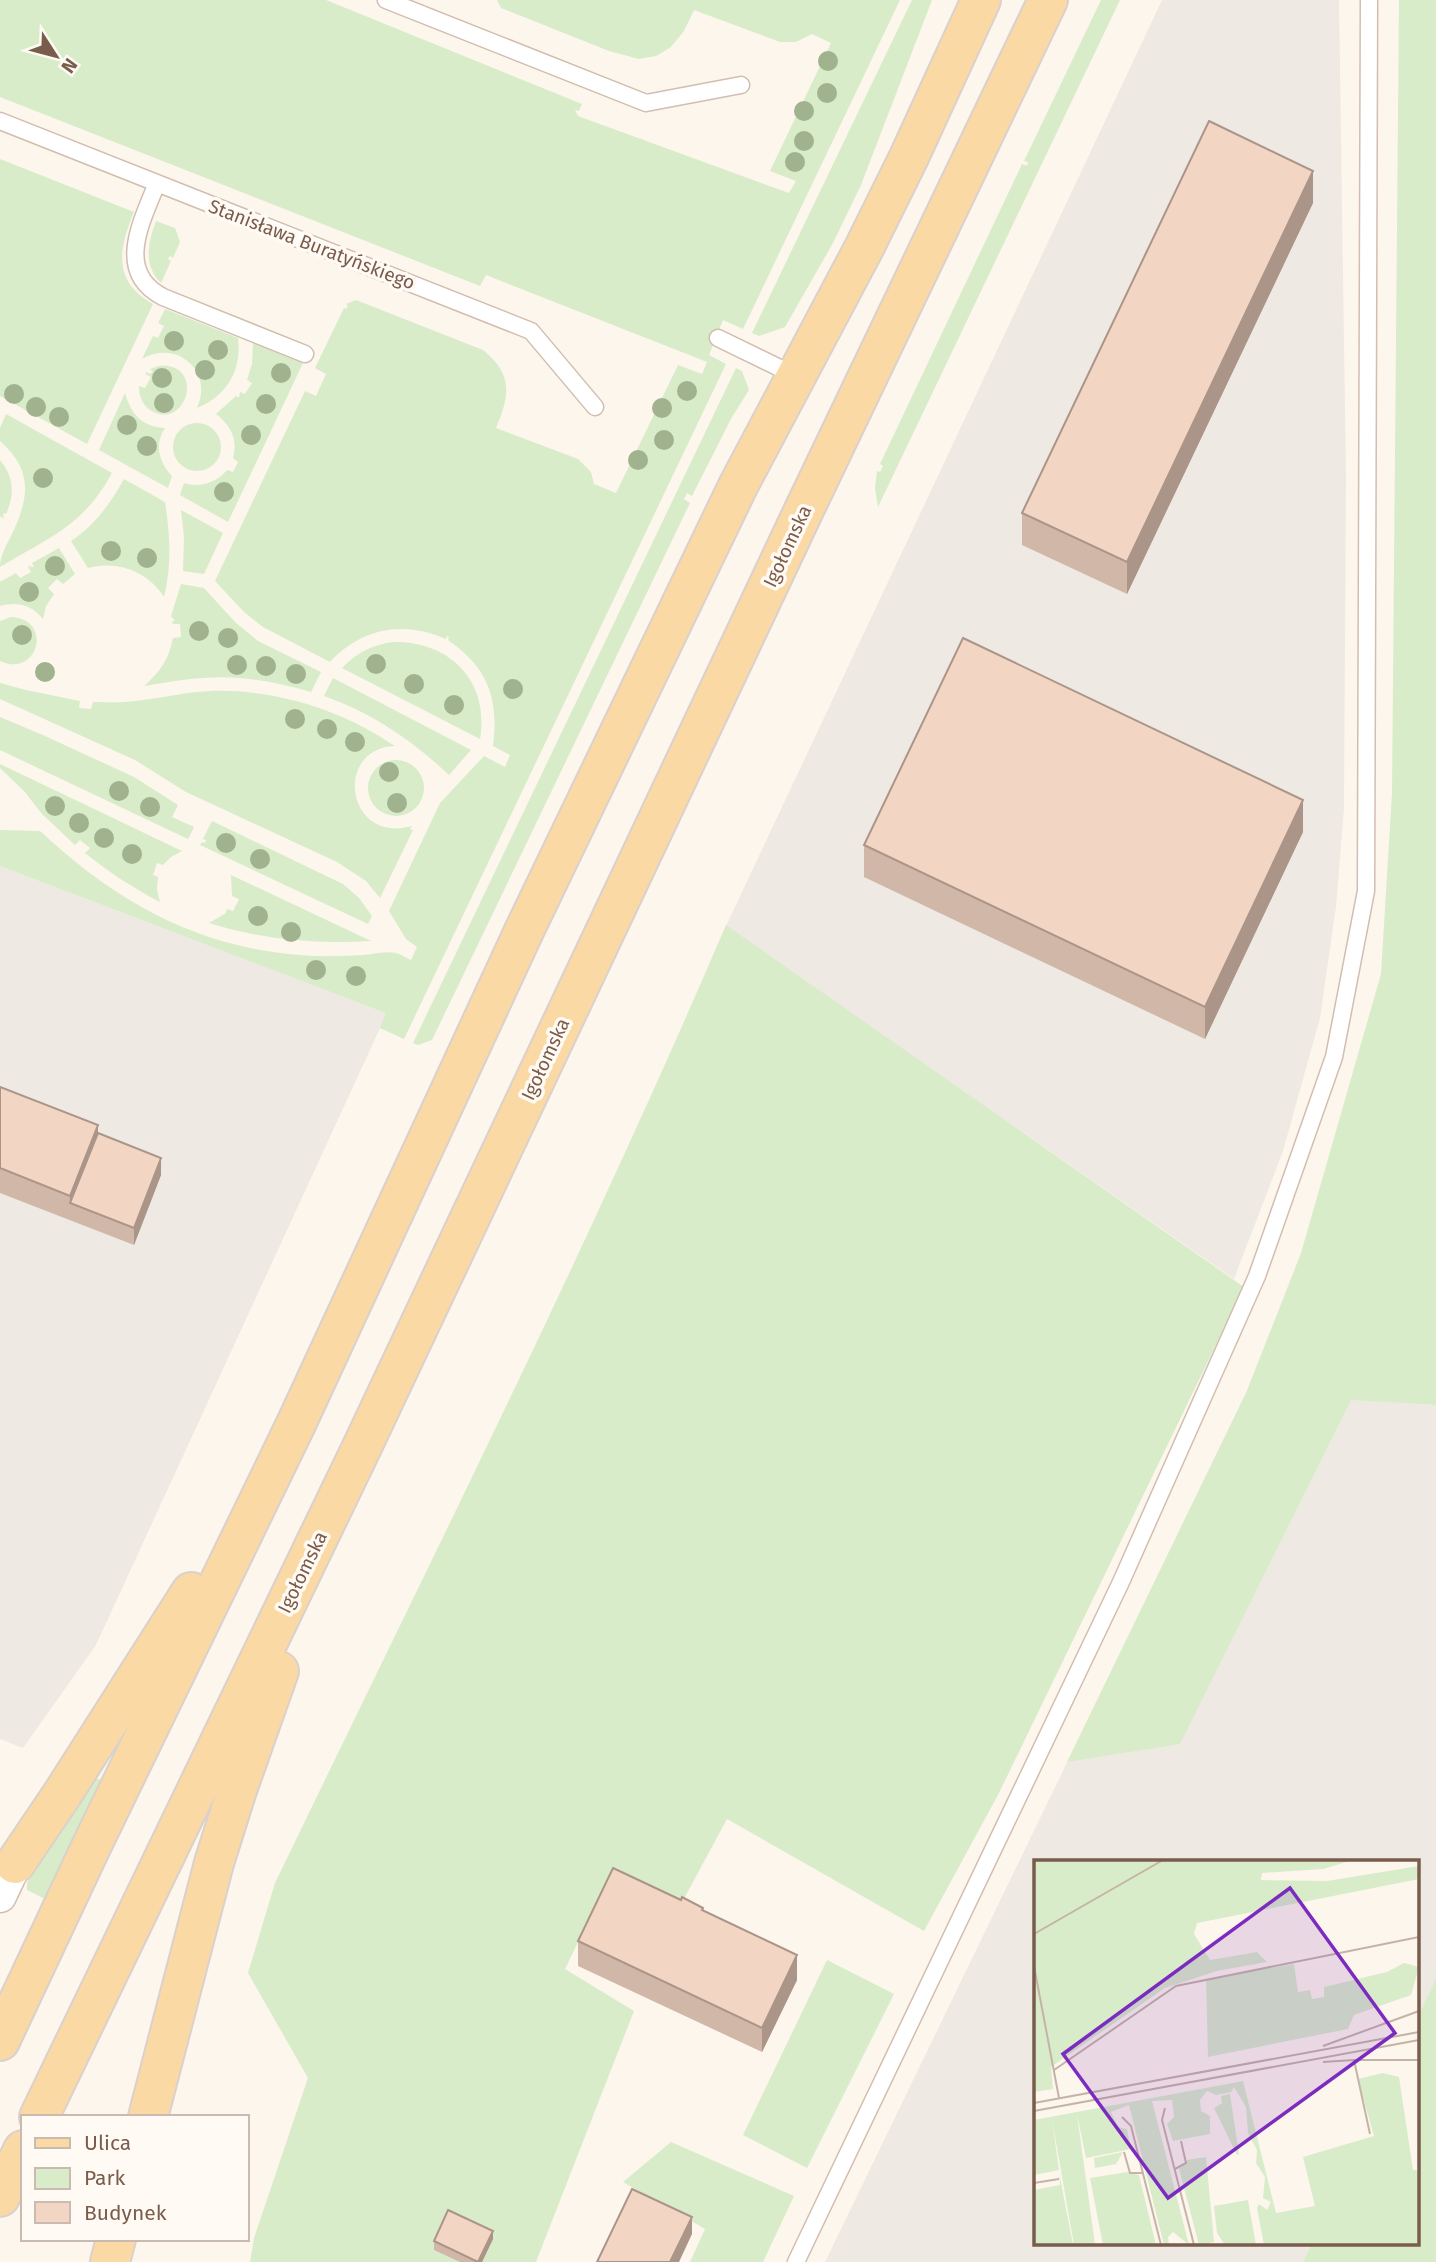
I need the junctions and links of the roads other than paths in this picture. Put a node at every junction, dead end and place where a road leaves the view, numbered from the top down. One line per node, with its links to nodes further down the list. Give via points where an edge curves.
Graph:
1 (386, 0): 5 (lane, via 646,103)
2 (981, 0): 10 (main road, via 898,180)
3 (1048, 0): 13 (main road, Igołomska)
4 (1369, 0): 22 (lane, via 1366,891 1334,1057 1257,1276 1143,1531)
5 (741, 85)
6 (0, 121): 7 (lane, Stanisława Buratyńskiego)
7 (157, 183): 9 (lane, via 136,246 136,268 145,285 163,297); 11 (lane, Stanisława Buratyńskiego, via 531,331)
8 (718, 338): 10 (lane)
9 (305, 354)
10 (796, 376): 12 (main road, via 737,486 524,931)
11 (596, 407)
12 (296, 1424): 14 (main road, via 131,1688); 15 (main road)
13 (361, 1449): 16 (main road, Igołomska); 17 (main road, via 237,1790)
14 (5, 1871)
15 (0, 2041)
16 (40, 2115)
17 (149, 2115)
18 (21, 2155): 19 (main road)
19 (0, 2197)
20 (115, 2241): 21 (main road)
21 (110, 2262)
22 (796, 2262)

